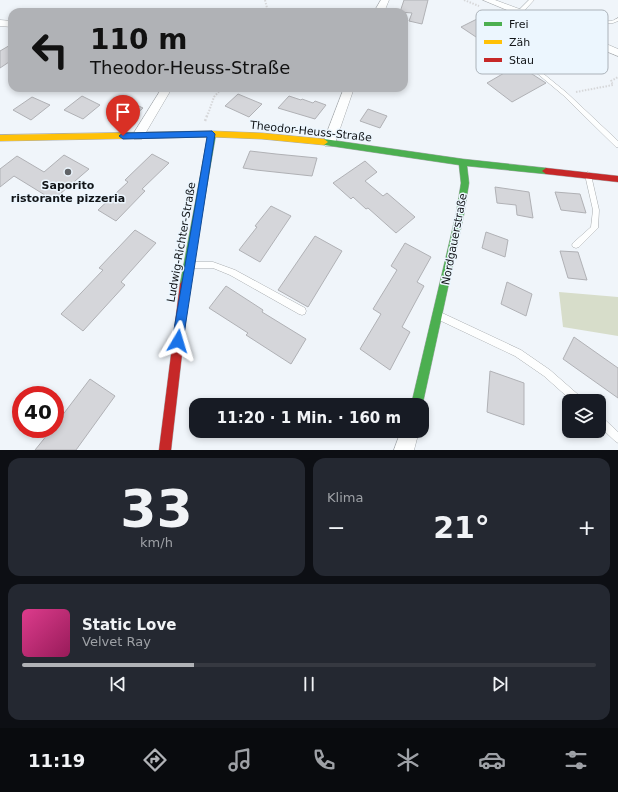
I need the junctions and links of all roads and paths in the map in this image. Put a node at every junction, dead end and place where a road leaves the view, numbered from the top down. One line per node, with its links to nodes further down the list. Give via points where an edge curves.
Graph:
1 (464, 0): 3 (path)
2 (532, 0): 5 (lane)
3 (485, 4): 4 (street)
4 (511, 10)
5 (522, 10)
6 (618, 19): 7 (lane)
7 (608, 22)
8 (608, 49): 9 (street)
9 (618, 53)
10 (541, 74): 15 (lane)
11 (618, 77): 15 (path, via 611,81 613,85)
12 (165, 92): 18 (street)
13 (218, 92): 16 (path, via 214,97)
14 (347, 92): 20 (street)
15 (565, 94): 21 (lane)
16 (201, 134): 17 (street, Theodor-Heuss-Straße); 18 (street, Theodor-Heuss-Straße)
17 (212, 134): 20 (street, Theodor-Heuss-Straße); 26 (street, Ludwig-Richter-Straße)
18 (138, 136): 19 (street, Theodor-Heuss-Straße)
19 (0, 138)
20 (329, 143): 22 (street, Theodor-Heuss-Straße)
21 (618, 145)
22 (463, 162): 23 (street, Theodor-Heuss-Straße); 28 (street, Nordgauerstraße, via 465,183 460,214)
23 (588, 175): 24 (street, Theodor-Heuss-Straße); 25 (lane, via 596,210 594,228)
24 (618, 179)
25 (576, 245)
26 (190, 265): 27 (lane, via 214,265 232,272); 34 (street, Ludwig-Richter-Straße)
27 (302, 311)
28 (438, 315): 29 (lane, via 518,352); 30 (street, Nordgauerstraße)
29 (571, 394)
30 (419, 398)
31 (606, 427): 33 (lane)
32 (408, 438): 35 (street)
33 (618, 438)
34 (165, 450)
35 (404, 450)

